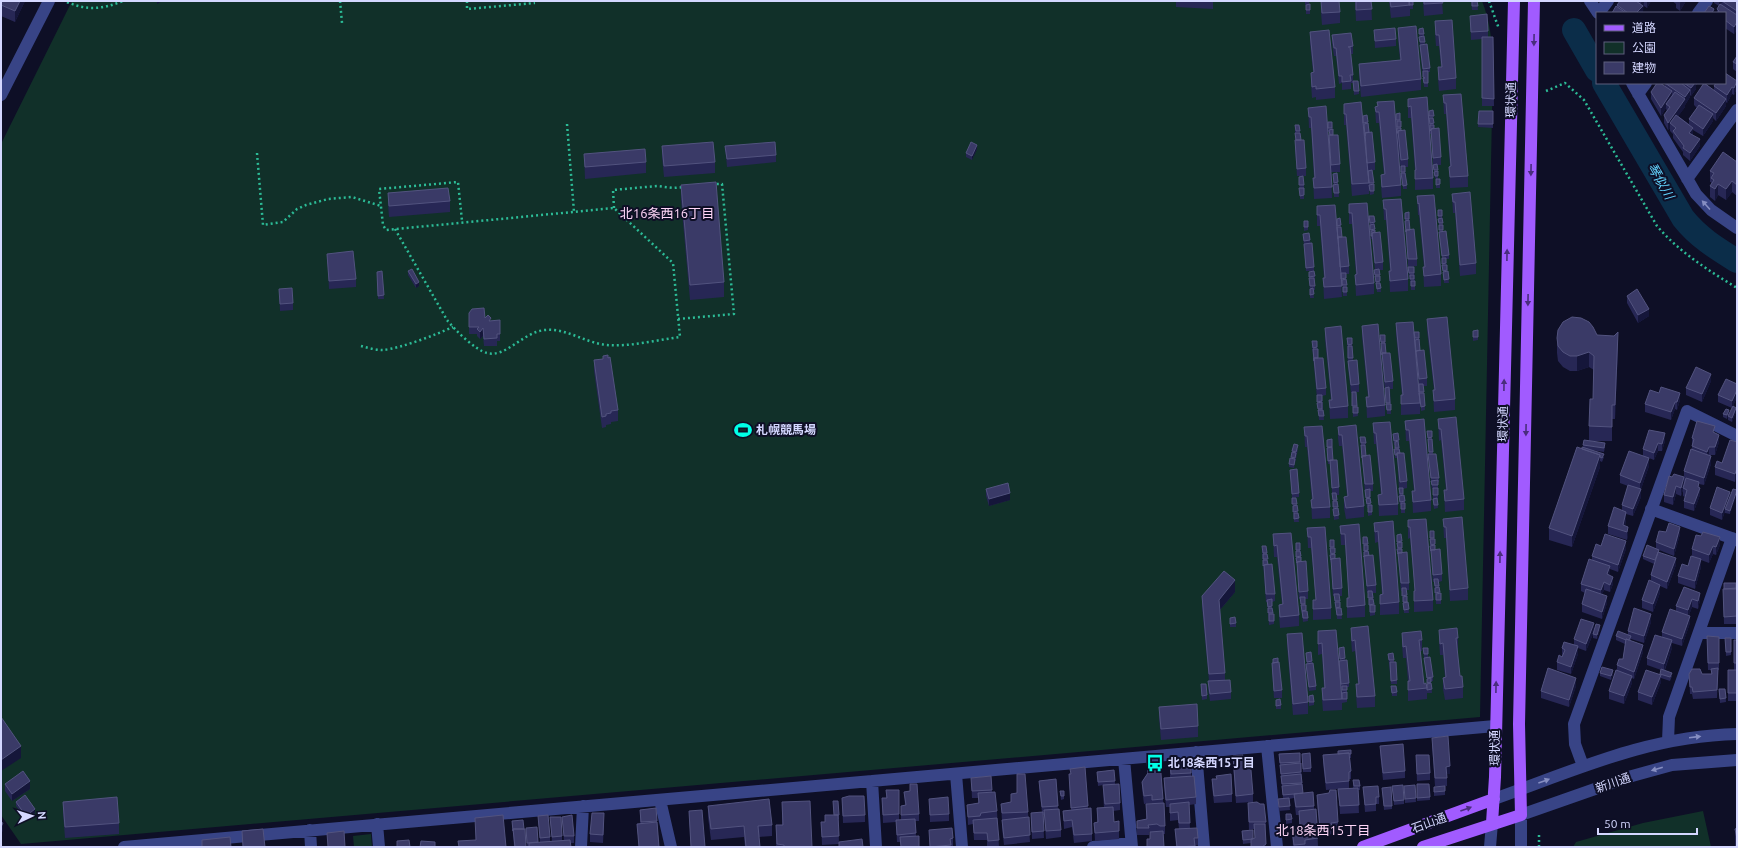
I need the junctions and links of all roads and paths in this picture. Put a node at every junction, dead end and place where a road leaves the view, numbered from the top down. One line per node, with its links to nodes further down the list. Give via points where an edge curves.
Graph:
1 (49, 1): 21 (street)
2 (123, 1): 11 (path, via 104,7 81,9)
3 (340, 1): 16 (path)
4 (467, 1): 12 (path, via 467,9)
5 (1489, 1): 17 (path)
6 (1514, 1): 44 (main road, 環状通, one-way to 6)
7 (1534, 1): 54 (main road, 環状通, one-way to 54, via 1520,716)
8 (1590, 1): 13 (street)
9 (1608, 1): 14 (street)
10 (1707, 1): 15 (street)
11 (67, 2)
12 (535, 3)
13 (1597, 12)
14 (1599, 12)
15 (1699, 12)
16 (342, 23)
17 (1499, 29)
18 (1633, 84): 22 (street)
19 (1645, 84): 22 (street)
20 (1546, 91): 35 (path, via 1566,83 1584,100 1657,226 1670,242)
21 (1, 94)
22 (1638, 94): 26 (street)
23 (1737, 110): 26 (street)
24 (567, 124): 31 (path)
25 (258, 153): 29 (path, via 263,225 283,222 297,209 328,200 352,197)
26 (1687, 179): 33 (street, one-way to 26, via 1710,210)
27 (708, 185): 36 (path, via 722,184 734,314)
28 (687, 187): 30 (path, via 657,186 613,190)
29 (380, 206): 32 (path, via 379,189 458,182); 34 (path, via 382,225 386,230)
30 (614, 208): 31 (path); 36 (path, via 673,263)
31 (574, 212): 32 (path)
32 (462, 222): 34 (path)
33 (1737, 228)
34 (395, 229): 37 (path)
35 (1737, 288)
36 (678, 319): 37 (path, via 680,337 607,345 562,331 546,330 530,333 504,351 493,354 480,350)
37 (452, 327): 38 (path, via 441,333 389,348 376,350)
38 (361, 346)
39 (1737, 436): 40 (street, via 1687,411)
40 (1652, 509): 41 (street); 51 (street, via 1574,724 1575,744)
41 (1734, 539): 42 (street)
42 (1700, 633): 43 (street); 46 (street, via 1669,717)
43 (1737, 633)
44 (1495, 726): 47 (street); 55 (main road, 環状通)
45 (1737, 734): 46 (street, one-way to 45)
46 (1668, 741): 51 (street, via 1628,750)
47 (1268, 746): 48 (street); 74 (street)
48 (1196, 752): 49 (street); 73 (street)
49 (1124, 759): 52 (street); 64 (street)
50 (1737, 760): 58 (street, 新川通, one-way to 58, via 1672,765 1632,776)
51 (1583, 766): 54 (street, one-way to 51)
52 (956, 774): 53 (street); 71 (street)
53 (872, 781): 56 (street); 70 (street)
54 (1521, 789): 55 (street); 58 (main road, 環状通)
55 (1494, 799): 59 (main road, 環状通); 75 (main road, 石山通, one-way to 55)
56 (660, 800): 57 (street); 69 (street)
57 (583, 806): 60 (street); 68 (street)
58 (1521, 815): 59 (main road, 新川通); 78 (street, 環状通)
59 (1492, 823): 76 (main road, 石山通); 77 (street, 環状通)
60 (377, 824): 61 (street); 67 (street)
61 (310, 830): 63 (street); 66 (street)
62 (1539, 834): 79 (path)
63 (171, 845): 65 (street)
64 (1132, 845): 72 (street)
65 (124, 847)
66 (312, 847)
67 (379, 847)
68 (581, 847)
69 (671, 847)
70 (876, 847)
71 (962, 847)
72 (1093, 847)
73 (1204, 847)
74 (1277, 847)
75 (1364, 847)
76 (1423, 847)
77 (1490, 847)
78 (1521, 847)
79 (1539, 847)

